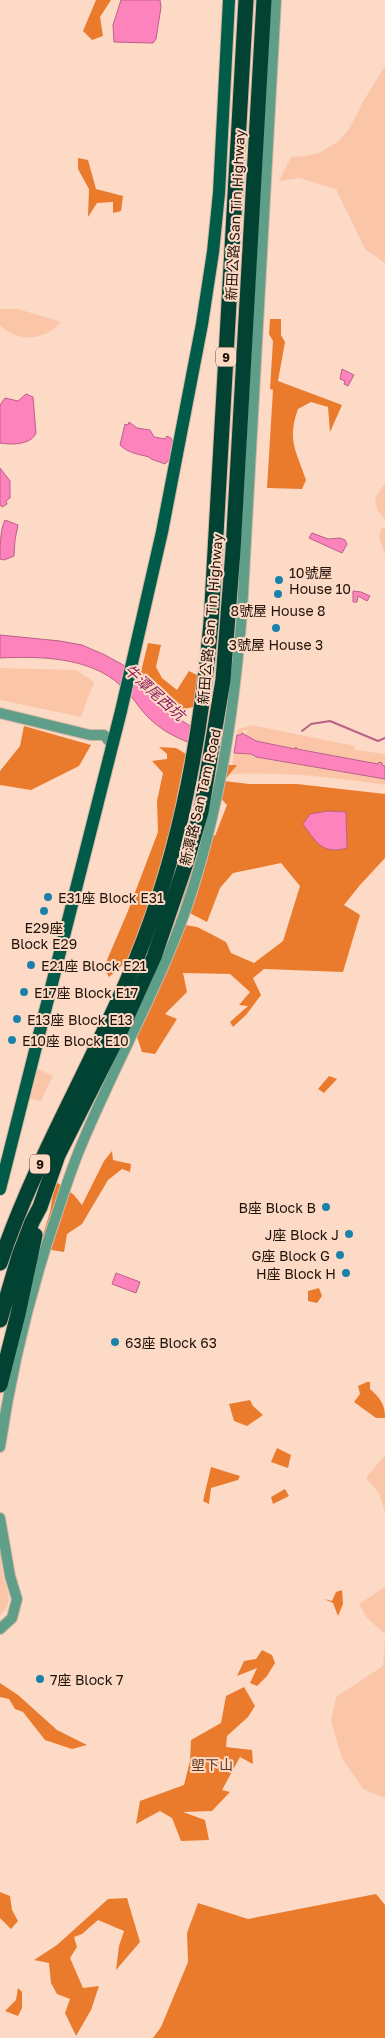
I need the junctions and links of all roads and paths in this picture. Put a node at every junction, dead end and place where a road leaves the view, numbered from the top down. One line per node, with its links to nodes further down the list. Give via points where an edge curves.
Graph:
1 (229, 0): 7 (main road, via 219,194 211,268 162,532 121,711)
2 (246, 0): 9 (highway, 新田公路 San Tin Highway / 9, via 211,613 202,713 178,829 160,893)
3 (264, 0): 6 (highway, 新田公路 San Tin Highway / 9, via 223,680)
4 (276, 0): 6 (street, 新潭路 San Tam Road, via 242,603)
5 (0, 713): 7 (street, via 90,735 104,735)
6 (225, 716): 8 (highway, 新田公路 San Tin Highway / 9)
7 (111, 741): 10 (main road)
8 (218, 756): 11 (highway, 新田公路 San Tin Highway / 9, via 154,957 58,1155); 16 (street, 新潭路 San Tam Road, via 202,854 186,908 160,976 79,1149 40,1265 9,1390)
9 (111, 1018): 12 (highway, via 80,1065 21,1183); 13 (highway, 新田公路 San Tin Highway / 9, via 40,1164)
10 (0, 1189)
11 (40, 1207): 14 (highway, 新田公路 San Tin Highway / 9, via 18,1256); 15 (highway)
12 (0, 1236)
13 (0, 1263)
14 (0, 1320)
15 (0, 1385)
16 (0, 1447)
17 (0, 1518): 18 (street)
18 (10, 1576): 19 (street, via 10,1606); 20 (street, via 17,1594 17,1605 12,1618)
19 (0, 1621)
20 (0, 1629)

